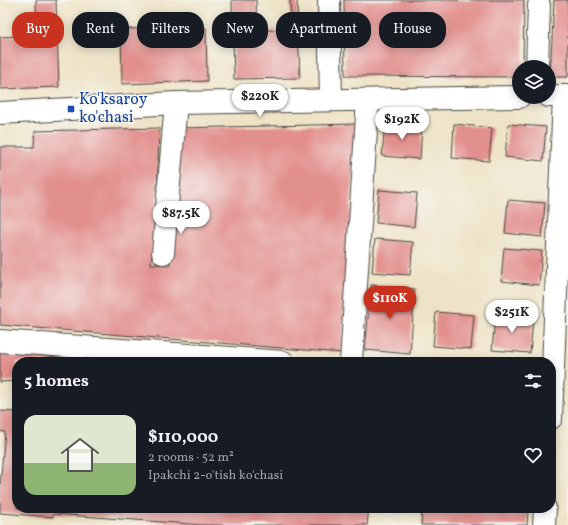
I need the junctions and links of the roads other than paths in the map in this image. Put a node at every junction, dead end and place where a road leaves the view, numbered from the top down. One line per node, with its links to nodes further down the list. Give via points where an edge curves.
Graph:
1 (329, 0): 6 (street)
2 (539, 5): 3 (street)
3 (537, 60)
4 (560, 96): 11 (street)
5 (512, 97): 7 (street)
6 (331, 100): 7 (street); 8 (street)
7 (368, 100): 14 (street)
8 (176, 103): 9 (street); 10 (street)
9 (0, 113)
10 (164, 252)
11 (562, 298): 15 (street)
12 (0, 341): 13 (street)
13 (216, 357)
14 (351, 357)
15 (557, 374)
16 (545, 513): 17 (street)
17 (544, 525)

